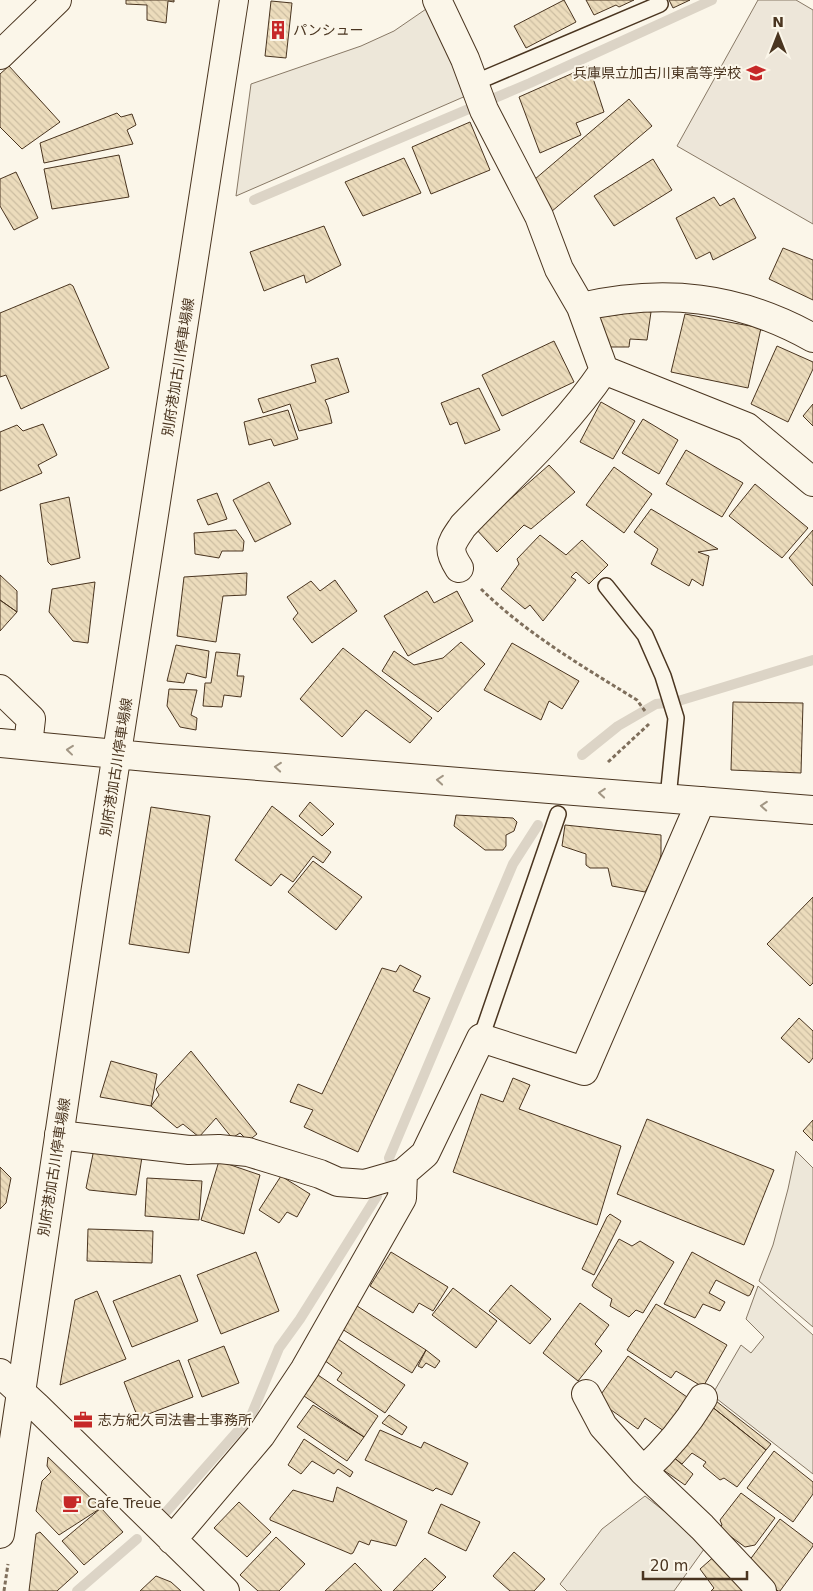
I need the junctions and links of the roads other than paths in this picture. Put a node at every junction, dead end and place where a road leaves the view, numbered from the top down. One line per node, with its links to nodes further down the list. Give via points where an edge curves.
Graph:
1 (57, 0): 5 (street)
2 (234, 0): 16 (street, 別府港加古川停車場線)
3 (437, 0): 6 (street)
4 (660, 4): 6 (lane)
5 (0, 55)
6 (479, 95): 7 (street, via 539,216 559,269)
7 (581, 307): 8 (street, via 655,296 710,301 762,315); 9 (street)
8 (813, 338)
9 (604, 370): 10 (street, via 747,427); 11 (street, via 555,431 462,526 450,550)
10 (813, 482)
11 (459, 568)
12 (606, 586): 17 (lane, via 645,635 663,676 676,718)
13 (0, 689): 15 (street, via 31,719)
14 (0, 743): 15 (street)
15 (28, 745): 16 (street, one-way to 15)
16 (118, 754): 17 (street, one-way to 16); 22 (street, 別府港加古川停車場線)
17 (668, 798): 18 (street)
18 (701, 801): 19 (street, one-way to 18); 21 (street, via 584,1071)
19 (813, 810)
20 (558, 814): 21 (lane)
21 (481, 1038): 23 (street, via 425,1154)
22 (59, 1135): 23 (street, via 188,1150 248,1152 338,1182 365,1184); 25 (street, 別府港加古川停車場線)
23 (402, 1173): 30 (street, via 402,1198 305,1369 261,1435)
24 (0, 1373): 25 (street)
25 (21, 1393): 29 (street, 別府港加古川停車場線); 30 (street)
26 (586, 1394): 28 (street, via 603,1426)
27 (703, 1398): 28 (street, via 664,1452)
28 (643, 1471): 32 (street)
29 (0, 1534)
30 (172, 1540): 31 (street)
31 (225, 1591)
32 (762, 1591)

